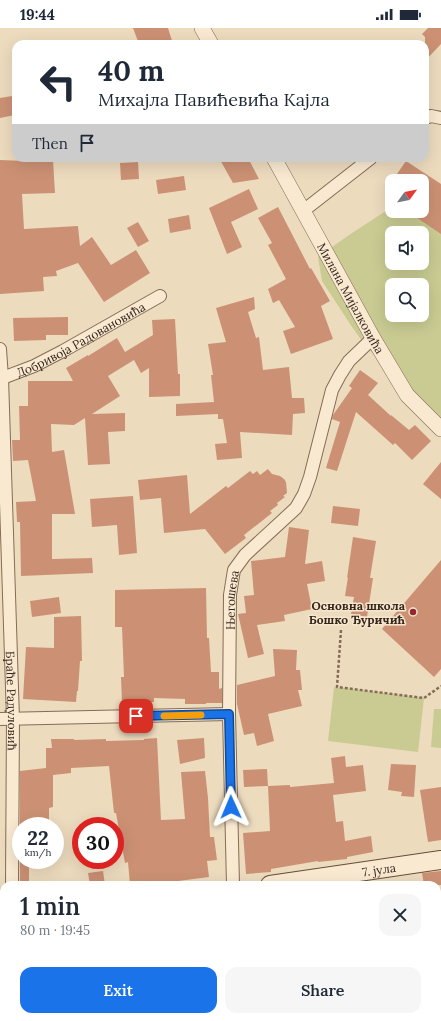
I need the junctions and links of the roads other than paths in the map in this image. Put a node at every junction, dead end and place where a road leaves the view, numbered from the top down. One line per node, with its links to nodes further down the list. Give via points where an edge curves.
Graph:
1 (202, 28): 2 (street)
2 (209, 40)
3 (429, 117): 4 (street)
4 (441, 118)
5 (276, 162): 7 (street, Милана Мијалковића)
6 (366, 162): 7 (street)
7 (303, 211): 9 (street, Милана Мијалковића)
8 (160, 296): 11 (street, Добривоја Радовановића, via 63,351)
9 (373, 338): 12 (street, Милана Мијалковића, via 407,395); 13 (street, Његошева, via 349,360 332,390 310,477 296,508 245,555 234,570 230,595)
10 (0, 349): 11 (street, Браће Радуловић)
11 (1, 379): 15 (street, Браће Радуловић)
12 (441, 429)
13 (229, 714): 15 (street); 18 (street, Његошева)
14 (0, 719): 15 (street)
15 (13, 719): 17 (street, Браће Радуловић)
16 (441, 860): 19 (main road, 7. јула)
17 (12, 881)
18 (233, 881)
19 (297, 881)

